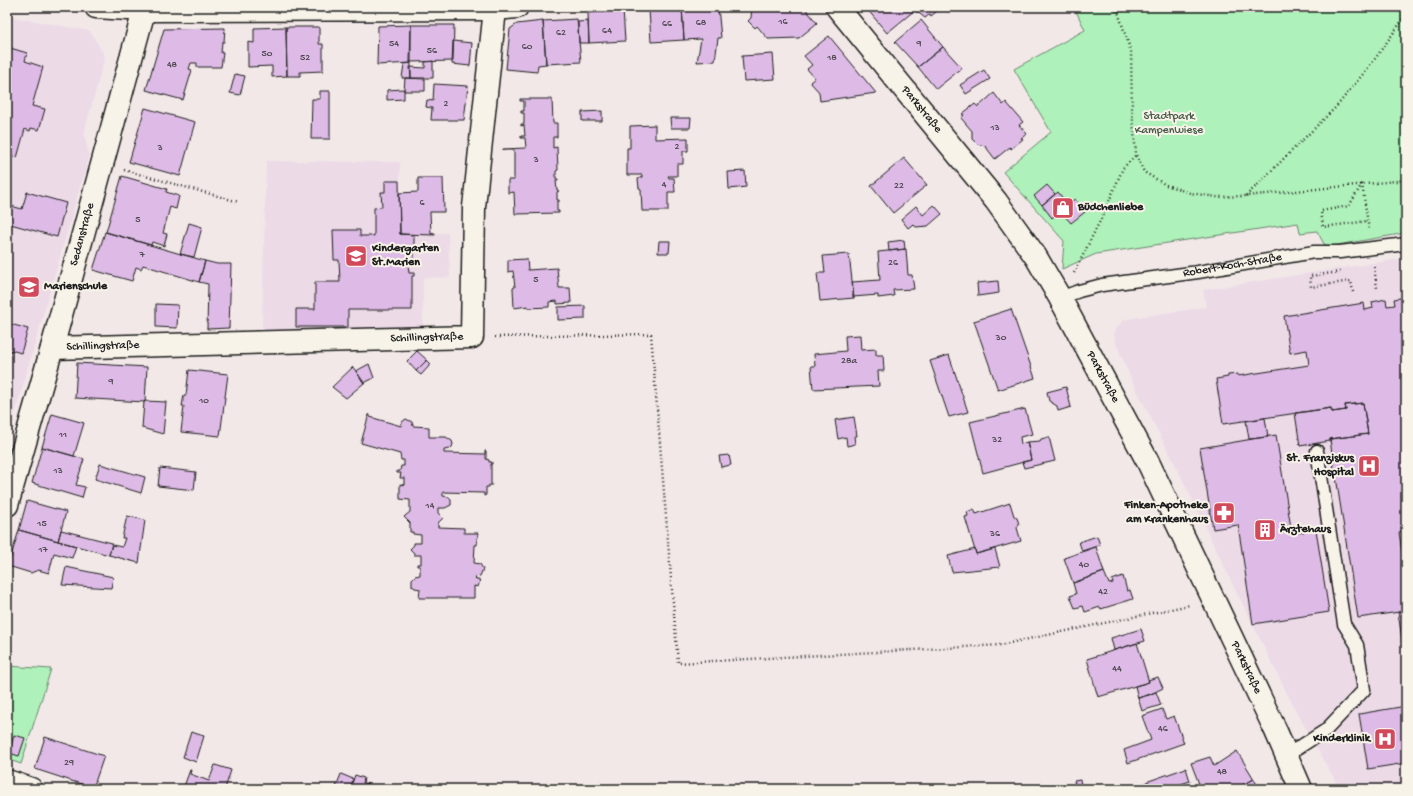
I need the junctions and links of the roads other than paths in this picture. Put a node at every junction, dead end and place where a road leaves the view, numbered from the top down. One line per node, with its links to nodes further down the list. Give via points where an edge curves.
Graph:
1 (96, 7): 4 (street)
2 (517, 7): 5 (street)
3 (837, 7): 7 (street, Parkstraße, via 996,201 1036,256)
4 (145, 9): 5 (street); 8 (street, Sedanstraße)
5 (495, 9): 8 (street, Schillingstraße, via 474,206 472,337)
6 (1406, 244): 7 (lane, Robert-Koch-Straße, via 1340,252 1314,252 1102,285)
7 (1060, 298): 11 (street, Parkstraße, via 1148,462)
8 (52, 348): 10 (street, Sedanstraße)
9 (1318, 451): 11 (lane, via 1344,624 1358,645 1364,690 1326,730)
10 (7, 505)
11 (1287, 755): 14 (street, Parkstraße)
12 (7, 781): 13 (street)
13 (31, 789)
14 (1301, 789)

